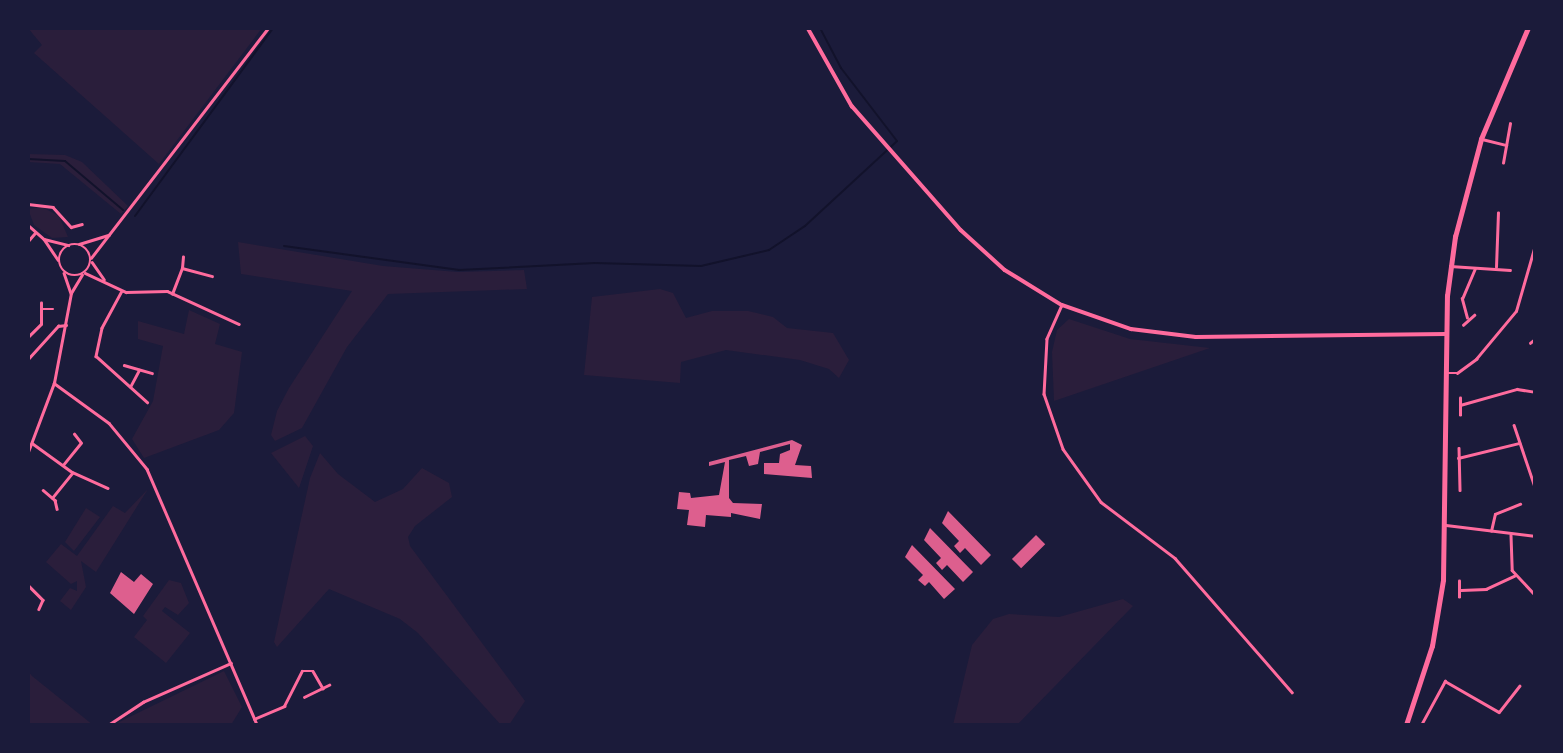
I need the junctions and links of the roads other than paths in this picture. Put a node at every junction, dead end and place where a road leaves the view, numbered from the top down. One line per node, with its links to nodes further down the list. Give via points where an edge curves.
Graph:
1 (268, 28): 13 (street)
2 (808, 28): 35 (street, via 842,91 884,145 982,251)
3 (1528, 28): 5 (main road)
4 (1510, 124): 6 (street)
5 (1481, 139): 6 (street); 22 (main road)
6 (1506, 145): 7 (street)
7 (1503, 163)
8 (28, 204): 10 (street, via 53,207 71,227)
9 (1498, 213): 23 (street)
10 (82, 224)
11 (28, 225): 12 (street)
12 (35, 233): 14 (street); 15 (street)
13 (113, 234): 16 (street); 20 (street)
14 (44, 239): 18 (street); 21 (street)
15 (28, 241)
16 (79, 245): 18 (street); 20 (street)
17 (1535, 245): 53 (street, via 1516,310 1476,359 1457,373)
18 (69, 246): 21 (street)
19 (183, 257): 24 (street)
20 (91, 259): 28 (street); 30 (street)
21 (59, 262): 27 (street)
22 (1450, 265): 25 (street); 45 (main road)
23 (1496, 267): 25 (street); 26 (street)
24 (182, 268): 29 (street); 33 (street)
25 (1475, 269): 40 (street, via 1462,299)
26 (1510, 270)
27 (63, 271): 28 (street); 32 (street)
28 (83, 274): 30 (street); 32 (street)
29 (212, 276)
30 (104, 279): 31 (street)
31 (122, 291): 33 (street); 55 (street, via 102,328 96,352 102,365)
32 (71, 293): 43 (street)
33 (172, 294): 41 (street)
34 (41, 303): 36 (street)
35 (1062, 305): 45 (street, via 1131,329 1184,336); 92 (street, via 1047,339 1044,394 1063,449 1101,502 1175,558)
36 (42, 309): 37 (street); 46 (street, via 39,327)
37 (54, 309)
38 (233, 314): 41 (street)
39 (1474, 315): 40 (street)
40 (1467, 318): 44 (street)
41 (231, 322): 42 (street)
42 (239, 324)
43 (66, 325): 49 (street, via 58,326); 54 (street)
44 (1463, 326)
45 (1446, 334): 53 (main road)
46 (28, 337)
47 (1535, 339): 48 (street)
48 (1530, 343)
49 (28, 359)
50 (124, 365): 51 (street)
51 (139, 370): 52 (street); 55 (street)
52 (152, 373)
53 (1446, 373): 77 (main road)
54 (54, 383): 63 (street); 88 (street, via 109,422 147,470)
55 (130, 387): 58 (street)
56 (1535, 392): 59 (street, via 1517,389)
57 (1460, 398): 59 (street)
58 (147, 402)
59 (1460, 405): 60 (street)
60 (1460, 415)
61 (1514, 425): 64 (street)
62 (74, 434): 68 (street, via 81,443)
63 (32, 443): 66 (street); 68 (street)
64 (1520, 443): 67 (street); 70 (street)
65 (1459, 448): 67 (street)
66 (28, 452)
67 (1458, 458): 72 (street)
68 (63, 465): 69 (street)
69 (72, 472): 71 (street); 74 (street)
70 (1535, 487)
71 (108, 488)
72 (1460, 490)
73 (43, 491): 74 (street)
74 (52, 498): 76 (street)
75 (1520, 504): 78 (street, via 1495,514)
76 (57, 509)
77 (1446, 526): 78 (street); 97 (main road, via 1432,646)
78 (1491, 531): 79 (street)
79 (1511, 534): 80 (street); 81 (street, via 1509,559)
80 (1535, 536)
81 (1514, 576): 84 (street, via 1486,589); 85 (street)
82 (1459, 581): 84 (street)
83 (28, 585): 87 (street, via 43,600)
84 (1461, 590): 86 (street)
85 (1535, 595)
86 (1459, 597)
87 (39, 609)
88 (231, 663): 94 (street); 95 (street, via 143,702)
89 (329, 685): 91 (street)
90 (1519, 686): 98 (street, via 1499,712 1445,681)
91 (323, 688): 93 (street); 94 (street, via 313,671 304,670 284,706)
92 (1292, 692)
93 (304, 697)
94 (254, 719): 96 (street)
95 (108, 725)
96 (257, 725)
97 (1406, 725)
98 (1421, 725)

